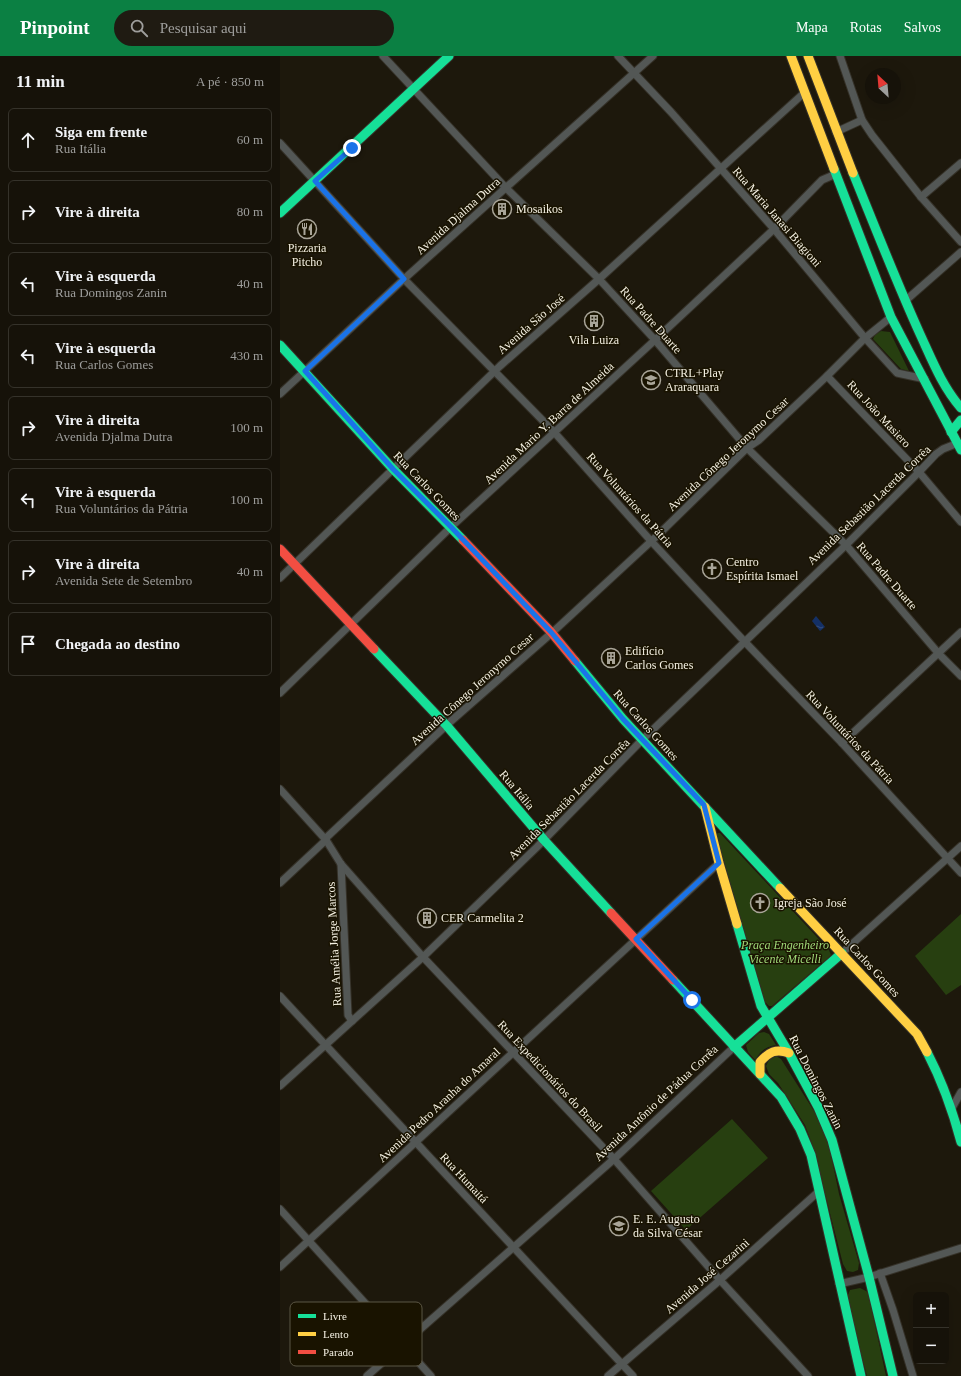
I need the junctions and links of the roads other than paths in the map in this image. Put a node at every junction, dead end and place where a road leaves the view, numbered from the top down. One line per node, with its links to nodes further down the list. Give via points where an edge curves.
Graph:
1 (383, 56): 9 (street, Rua Padre Duarte)
2 (449, 56): 9 (street)
3 (618, 56): 8 (street, Rua Maria Janasi Biagioni)
4 (653, 56): 8 (street, Avenida Djalma Dutra)
5 (791, 56): 10 (street)
6 (808, 56): 12 (street)
7 (840, 56): 11 (street)
8 (634, 73): 15 (street, Rua Maria Janasi Biagioni); 18 (street, Avenida Djalma Dutra)
9 (414, 90): 17 (street); 18 (street, Rua Padre Duarte)
10 (804, 93): 15 (street, Avenida São José); 16 (street)
11 (862, 120): 12 (street); 19 (street)
12 (836, 132): 26 (street)
13 (280, 143): 17 (street, Rua Voluntários da Pátria)
14 (961, 163): 19 (street)
15 (720, 168): 21 (street, Rua Maria Janasi Biagioni); 25 (street, Avenida São José)
16 (836, 174): 21 (street, Avenida Mario Y. Barra de Almeida, via 822,180); 27 (street)
17 (315, 181): 20 (street); 24 (street, Rua Voluntários da Pátria)
18 (506, 188): 24 (street, Avenida Djalma Dutra); 25 (street, Rua Padre Duarte)
19 (921, 197): 22 (street)
20 (280, 213)
21 (774, 229): 28 (street, Rua Maria Janasi Biagioni); 29 (street, Avenida Mario Y. Barra de Almeida)
22 (961, 242)
23 (961, 252): 26 (street)
24 (404, 279): 31 (street, Avenida Djalma Dutra); 32 (street, Rua Voluntários da Pátria)
25 (599, 279): 29 (street, Rua Padre Duarte); 32 (street, Avenida São José)
26 (904, 301): 36 (street, via 941,380)
27 (892, 317): 28 (street, Avenida Cônego Jeronymo Cesar); 34 (street)
28 (865, 338): 33 (street, Avenida Cônego Jeronymo Cesar); 34 (street, Rua Maria Janasi Biagioni, via 897,373)
29 (655, 340): 38 (street, Avenida Mario Y. Barra de Almeida); 41 (street, Rua Padre Duarte)
30 (280, 345): 31 (street, Rua Carlos Gomes)
31 (305, 371): 35 (street, Avenida Djalma Dutra); 42 (street, Rua Carlos Gomes)
32 (496, 371): 38 (street, Rua Voluntários da Pátria); 42 (street, Avenida São José)
33 (827, 376): 41 (street, Avenida Cônego Jeronymo Cesar, via 759,440); 43 (street, Rua João Masiero)
34 (925, 379): 39 (street)
35 (280, 394)
36 (961, 408)
37 (961, 420): 39 (street)
38 (554, 432): 45 (street, Avenida Mario Y. Barra de Almeida); 46 (street, Rua Voluntários da Pátria)
39 (951, 432): 40 (street)
40 (959, 447): 43 (street, Avenida Sebastião Lacerda Corrêa, via 946,448 936,454)
41 (747, 448): 46 (street, Avenida Cônego Jeronymo Cesar); 47 (street, Rua Padre Duarte)
42 (393, 469): 45 (street, Rua Carlos Gomes); 49 (street, Avenida São José)
43 (919, 472): 44 (street, Rua João Masiero); 47 (street, Avenida Sebastião Lacerda Corrêa)
44 (961, 522)
45 (451, 527): 51 (street, Avenida Mario Y. Barra de Almeida); 52 (street, Rua Carlos Gomes)
46 (652, 541): 52 (street, Avenida Cônego Jeronymo Cesar); 54 (street, Rua Voluntários da Pátria)
47 (846, 545): 54 (street, Avenida Sebastião Lacerda Corrêa); 55 (street, Rua Padre Duarte)
48 (280, 549): 49 (street, Rua Itália)
49 (294, 564): 50 (street, Avenida São José); 51 (street, Rua Itália)
50 (280, 578)
51 (351, 625): 57 (street, Avenida Mario Y. Barra de Almeida); 58 (street, Rua Itália)
52 (551, 632): 58 (street, Avenida Cônego Jeronymo Cesar); 59 (street, Rua Carlos Gomes)
53 (961, 632): 55 (street)
54 (744, 641): 59 (street, Avenida Sebastião Lacerda Corrêa); 60 (street, Rua Voluntários da Pátria)
55 (939, 654): 56 (street, Rua Padre Duarte); 60 (street)
56 (961, 676)
57 (280, 693)
58 (447, 726): 63 (street, Avenida Cônego Jeronymo Cesar); 64 (street, Rua Itália)
59 (642, 740): 62 (street, Rua Carlos Gomes); 64 (street, Avenida Sebastião Lacerda Corrêa)
60 (842, 743): 66 (street, Rua Voluntários da Pátria)
61 (280, 789): 63 (street, Rua Expedicionários do Brasil)
62 (704, 805): 67 (street, Rua Domingos Zanin); 72 (street, Rua Carlos Gomes)
63 (326, 840): 68 (street, Rua Expedicionários do Brasil); 70 (street, Avenida Cônego Jeronymo Cesar)
64 (544, 840): 71 (street, Rua Itália); 73 (street, Avenida Sebastião Lacerda Corrêa)
65 (961, 846): 66 (street, Avenida Antônio de Pádua Corrêa)
66 (948, 859): 69 (street, Rua Voluntários da Pátria); 72 (street, Avenida Antônio de Pádua Corrêa)
67 (719, 863): 71 (street, Avenida Pedro Aranha do Amaral); 75 (street, Rua Domingos Zanin, via 761,1006)
68 (341, 864): 73 (street, Rua Expedicionários do Brasil); 76 (street, Rua Amélia Jorge Marcos, via 348,1015)
69 (961, 873)
70 (280, 883)
71 (636, 939): 78 (street, Rua Itália); 79 (street, Avenida Pedro Aranha do Amaral)
72 (842, 953): 75 (street, Avenida Antônio de Pádua Corrêa); 84 (street, Rua Carlos Gomes, via 917,1034 940,1077)
73 (424, 957): 76 (street, Avenida Sebastião Lacerda Corrêa); 79 (street, Rua Expedicionários do Brasil)
74 (280, 996): 77 (street, Rua Humaitá)
75 (768, 1018): 78 (street, Avenida Antônio de Pádua Corrêa); 80 (street, Rua Domingos Zanin)
76 (352, 1021): 77 (street, Avenida Sebastião Lacerda Corrêa)
77 (325, 1045): 82 (street, Avenida Sebastião Lacerda Corrêa); 85 (street, Rua Humaitá)
78 (734, 1047): 81 (street); 87 (street, Avenida Antônio de Pádua Corrêa)
79 (513, 1052): 85 (street, Avenida Pedro Aranha do Amaral); 87 (street, Rua Expedicionários do Brasil)
80 (789, 1053): 81 (street, via 781,1049 769,1053 760,1062); 95 (street, Rua Domingos Zanin, via 832,1140)
81 (760, 1074): 88 (street, via 781,1097 800,1129 811,1155)
82 (280, 1086)
83 (961, 1092): 84 (street)
84 (952, 1108): 86 (street, Rua Carlos Gomes)
85 (415, 1142): 90 (street, Avenida Pedro Aranha do Amaral); 91 (street, Rua Humaitá)
86 (961, 1142)
87 (614, 1159): 91 (street, Avenida Antônio de Pádua Corrêa); 96 (street, Rua Expedicionários do Brasil)
88 (818, 1192): 96 (street, Avenida José Cezarini); 97 (street)
89 (280, 1209): 90 (street)
90 (309, 1240): 93 (street, Avenida Pedro Aranha do Amaral); 98 (street)
91 (514, 1246): 99 (street, Avenida Antônio de Pádua Corrêa); 100 (street, Rua Humaitá)
92 (961, 1248): 94 (street)
93 (280, 1267)
94 (880, 1273): 95 (street); 110 (street)
95 (869, 1277): 97 (street); 109 (street, Rua Domingos Zanin)
96 (720, 1280): 100 (street, Avenida José Cezarini); 107 (street, Rua Expedicionários do Brasil)
97 (839, 1284): 108 (street)
98 (364, 1302)
99 (422, 1327)
100 (622, 1364): 105 (street, Avenida José Cezarini); 106 (street, Rua Humaitá)
101 (379, 1366): 103 (street, Avenida Antônio de Pádua Corrêa)
102 (422, 1366): 104 (street)
103 (368, 1376)
104 (431, 1376)
105 (608, 1376)
106 (633, 1376)
107 (808, 1376)
108 (861, 1376)
109 (893, 1376)
110 (913, 1376)

